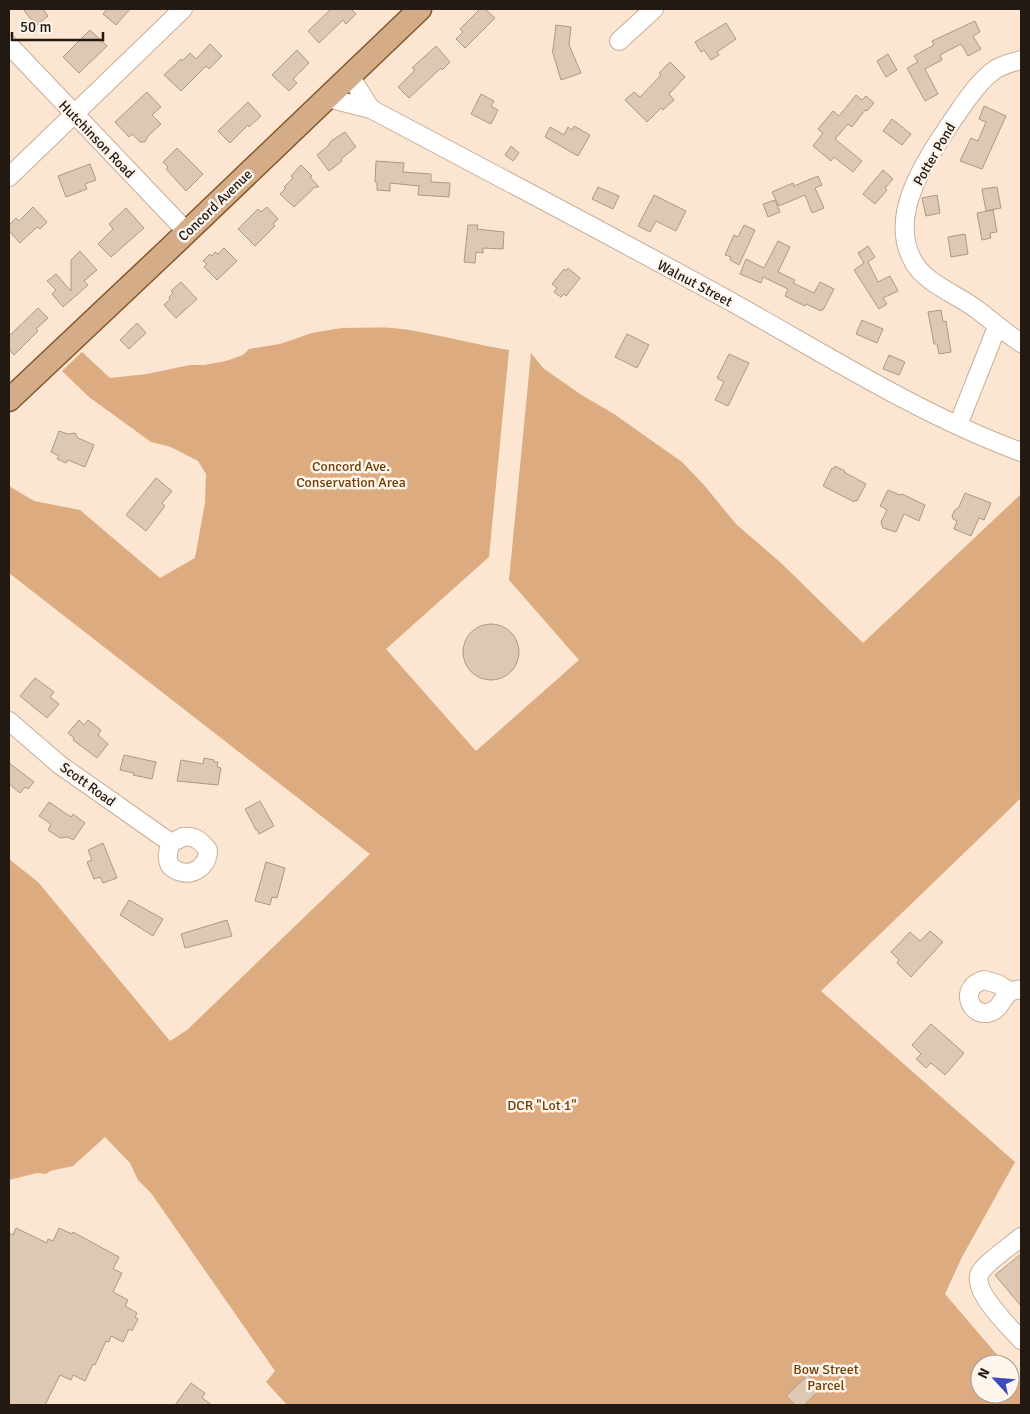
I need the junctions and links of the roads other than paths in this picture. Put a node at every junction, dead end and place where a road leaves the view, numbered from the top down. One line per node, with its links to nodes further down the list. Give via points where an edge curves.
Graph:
1 (183, 9): 10 (street)
2 (420, 9): 7 (main road, Concord Avenue)
3 (654, 9): 4 (street)
4 (619, 42)
5 (9, 45): 10 (street, Hutchinson Road)
6 (1021, 60): 13 (street, Potter Pond, via 997,69 962,106 920,172 910,196 905,221 905,237 913,261 928,278 978,310)
7 (350, 76): 8 (main road, Concord Avenue); 9 (street, Walnut Street)
8 (327, 98): 9 (street, Walnut Street); 12 (main road, Concord Avenue)
9 (371, 109): 16 (street, Walnut Street, via 708,289 921,408)
10 (74, 114): 11 (street); 12 (street, Hutchinson Road)
11 (9, 177)
12 (187, 232): 15 (main road, Concord Avenue)
13 (997, 327): 14 (street, Potter Pond); 16 (street)
14 (1021, 343)
15 (9, 400)
16 (958, 425): 17 (street, Walnut Street)
17 (1021, 452)
18 (9, 721): 19 (street, Scott Road, via 60,765)
19 (172, 843)
20 (1021, 1237): 21 (street, via 979,1274 979,1283 987,1300)
21 (1021, 1340)

